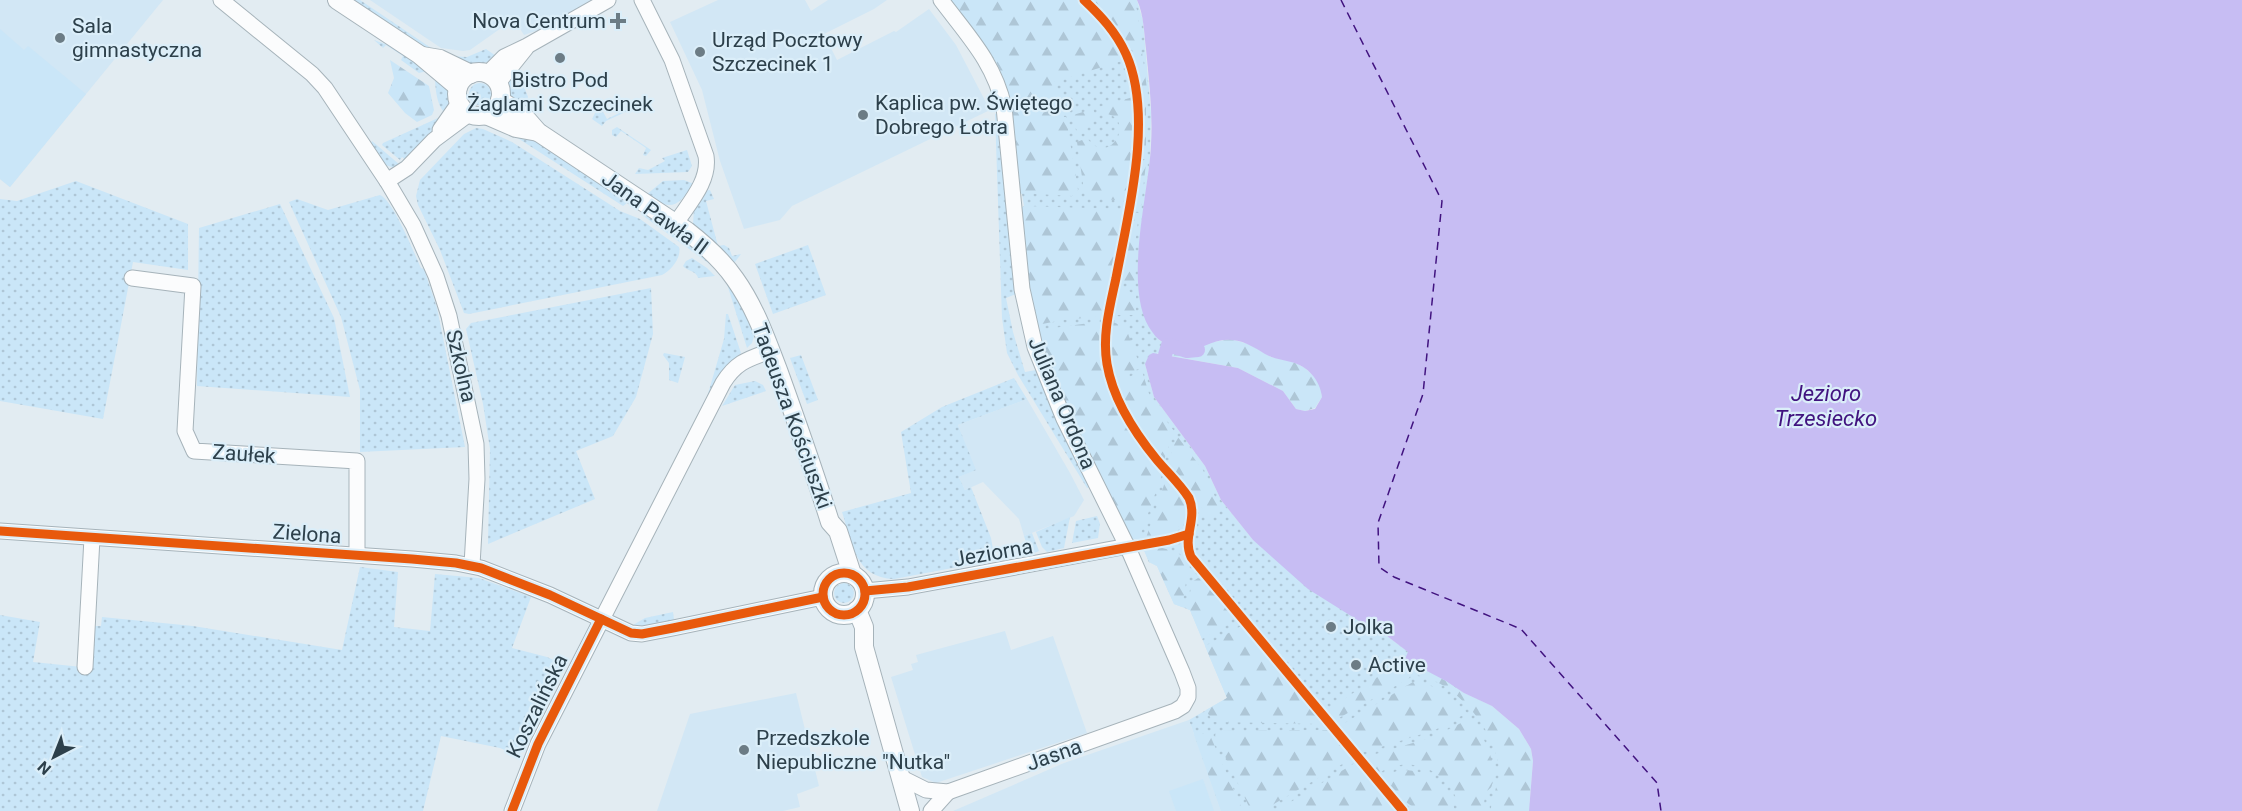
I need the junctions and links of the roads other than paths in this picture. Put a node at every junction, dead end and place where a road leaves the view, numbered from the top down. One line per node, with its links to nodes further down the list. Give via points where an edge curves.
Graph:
1 (221, 0): 10 (street, Szkolna, via 319,81)
2 (336, 0): 6 (street, Jana Pawła II)
3 (608, 0): 7 (street, via 527,46)
4 (642, 0): 11 (street, via 672,60 706,156 703,180)
5 (941, 0): 17 (street, Juliana Ordona, via 989,64 1000,88 1022,289 1035,348 1064,419)
6 (420, 56): 7 (street, Jana Pawła II, via 440,59); 8 (street, Jana Pawła II)
7 (489, 83): 8 (street, via 465,77); 8 (street, via 492,111); 9 (street, Jana Pawła II)
8 (468, 105): 9 (street, Jana Pawła II, via 516,128); 10 (street, via 407,168)
9 (538, 132): 11 (street, Jana Pawła II)
10 (387, 181): 19 (street, Szkolna, via 436,276 465,384 476,444)
11 (676, 223): 13 (street, Jana Pawła II, via 725,266)
12 (132, 278): 18 (street, Zaułek, via 193,286 185,431 194,451 357,461)
13 (754, 311): 14 (street, Tadeusza Kościuszki)
14 (770, 351): 20 (street, Tadeusza Kościuszki, via 830,522 838,531); 24 (street, Koszalińska, via 739,363 730,371)
15 (0, 531): 16 (street, Zielona)
16 (92, 538): 18 (street, Zielona); 25 (street)
17 (1128, 546): 21 (street, Jeziorna); 26 (street, Juliana Ordona, via 1188,688 1183,706)
18 (357, 555): 19 (street, Zielona)
19 (472, 565): 24 (street, Zielona, via 521,582)
20 (844, 574): 21 (street, via 858,578); 22 (street, via 826,583)
21 (865, 591): 23 (street, via 861,605)
22 (823, 597): 23 (street, via 830,609); 24 (street, via 642,634)
23 (850, 612): 27 (street, via 852,634 864,647)
24 (601, 619): 29 (street, Koszalińska, via 538,744)
25 (85, 667)
26 (1159, 717): 28 (street, Jasna)
27 (900, 777): 28 (street, via 926,790); 30 (street)
28 (948, 792): 31 (street)
29 (512, 811)
30 (910, 811)
31 (932, 811)

